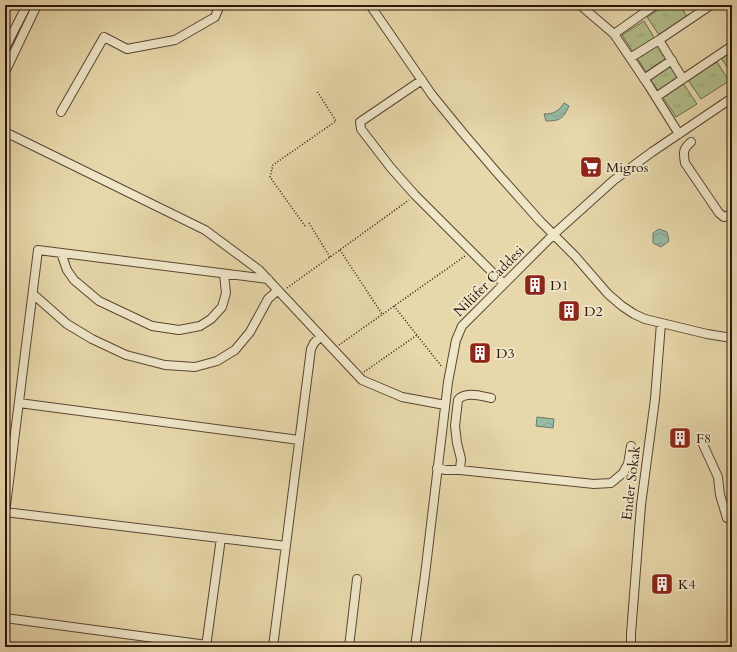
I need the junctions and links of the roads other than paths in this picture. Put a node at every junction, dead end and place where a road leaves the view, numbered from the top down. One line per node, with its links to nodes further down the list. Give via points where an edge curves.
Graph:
1 (27, 5): 11 (street)
2 (37, 5): 14 (street)
3 (220, 5): 20 (street, via 215,17 175,40 127,49 104,38)
4 (370, 5): 17 (street)
5 (580, 5): 8 (street)
6 (654, 5): 8 (street)
7 (711, 5): 9 (street)
8 (614, 34): 12 (street)
9 (659, 40): 12 (street); 13 (street)
10 (732, 46): 16 (street)
11 (5, 48)
12 (630, 58): 15 (street)
13 (672, 60): 15 (street); 16 (street)
14 (5, 72)
15 (644, 79): 18 (street)
16 (683, 79): 18 (street)
17 (422, 80): 25 (street, via 483,157); 29 (street, via 360,122 361,129 415,195)
18 (656, 97): 22 (street)
19 (732, 98): 22 (street, Nilüfer Caddesi)
20 (61, 112)
21 (5, 132): 28 (street, via 205,230 260,270)
22 (679, 134): 25 (street, Nilüfer Caddesi, via 614,180)
23 (691, 142): 24 (street, via 683,153 685,163 719,213 724,217)
24 (732, 214)
25 (554, 234): 29 (street, Nilüfer Caddesi); 32 (street, via 622,306 645,319)
26 (61, 253): 27 (street); 27 (street, via 74,280 99,301 152,326 179,330 200,326 222,307 226,293); 31 (street, via 38,250)
27 (224, 274): 28 (street)
28 (268, 279): 30 (street)
29 (504, 284): 37 (street, Nilüfer Caddesi, via 462,326 456,340)
30 (279, 291): 31 (street, via 268,299 250,332 235,350 217,361 195,367 164,365 126,355 67,324); 33 (street)
31 (33, 294): 36 (street)
32 (661, 323): 34 (street); 53 (street, Ender Sokak, via 655,399 641,505)
33 (321, 336): 37 (street, via 362,380 402,397); 38 (street, via 311,349)
34 (732, 338)
35 (491, 398): 42 (street, via 466,395 458,400 455,426 461,459)
36 (19, 403): 38 (street); 43 (street)
37 (445, 405): 41 (street, Nilüfer Caddesi)
38 (299, 440): 46 (street)
39 (702, 440): 44 (street, via 718,477)
40 (631, 446): 42 (street, via 628,464 623,473 611,483 594,484)
41 (438, 468): 42 (street); 52 (street, Nilüfer Caddesi)
42 (460, 470)
43 (5, 512): 45 (street)
44 (727, 518)
45 (221, 538): 46 (street); 49 (street)
46 (286, 546): 50 (street)
47 (357, 579): 51 (street)
48 (5, 618): 49 (street)
49 (206, 646)
50 (273, 647)
51 (348, 647)
52 (415, 647)
53 (631, 647)

